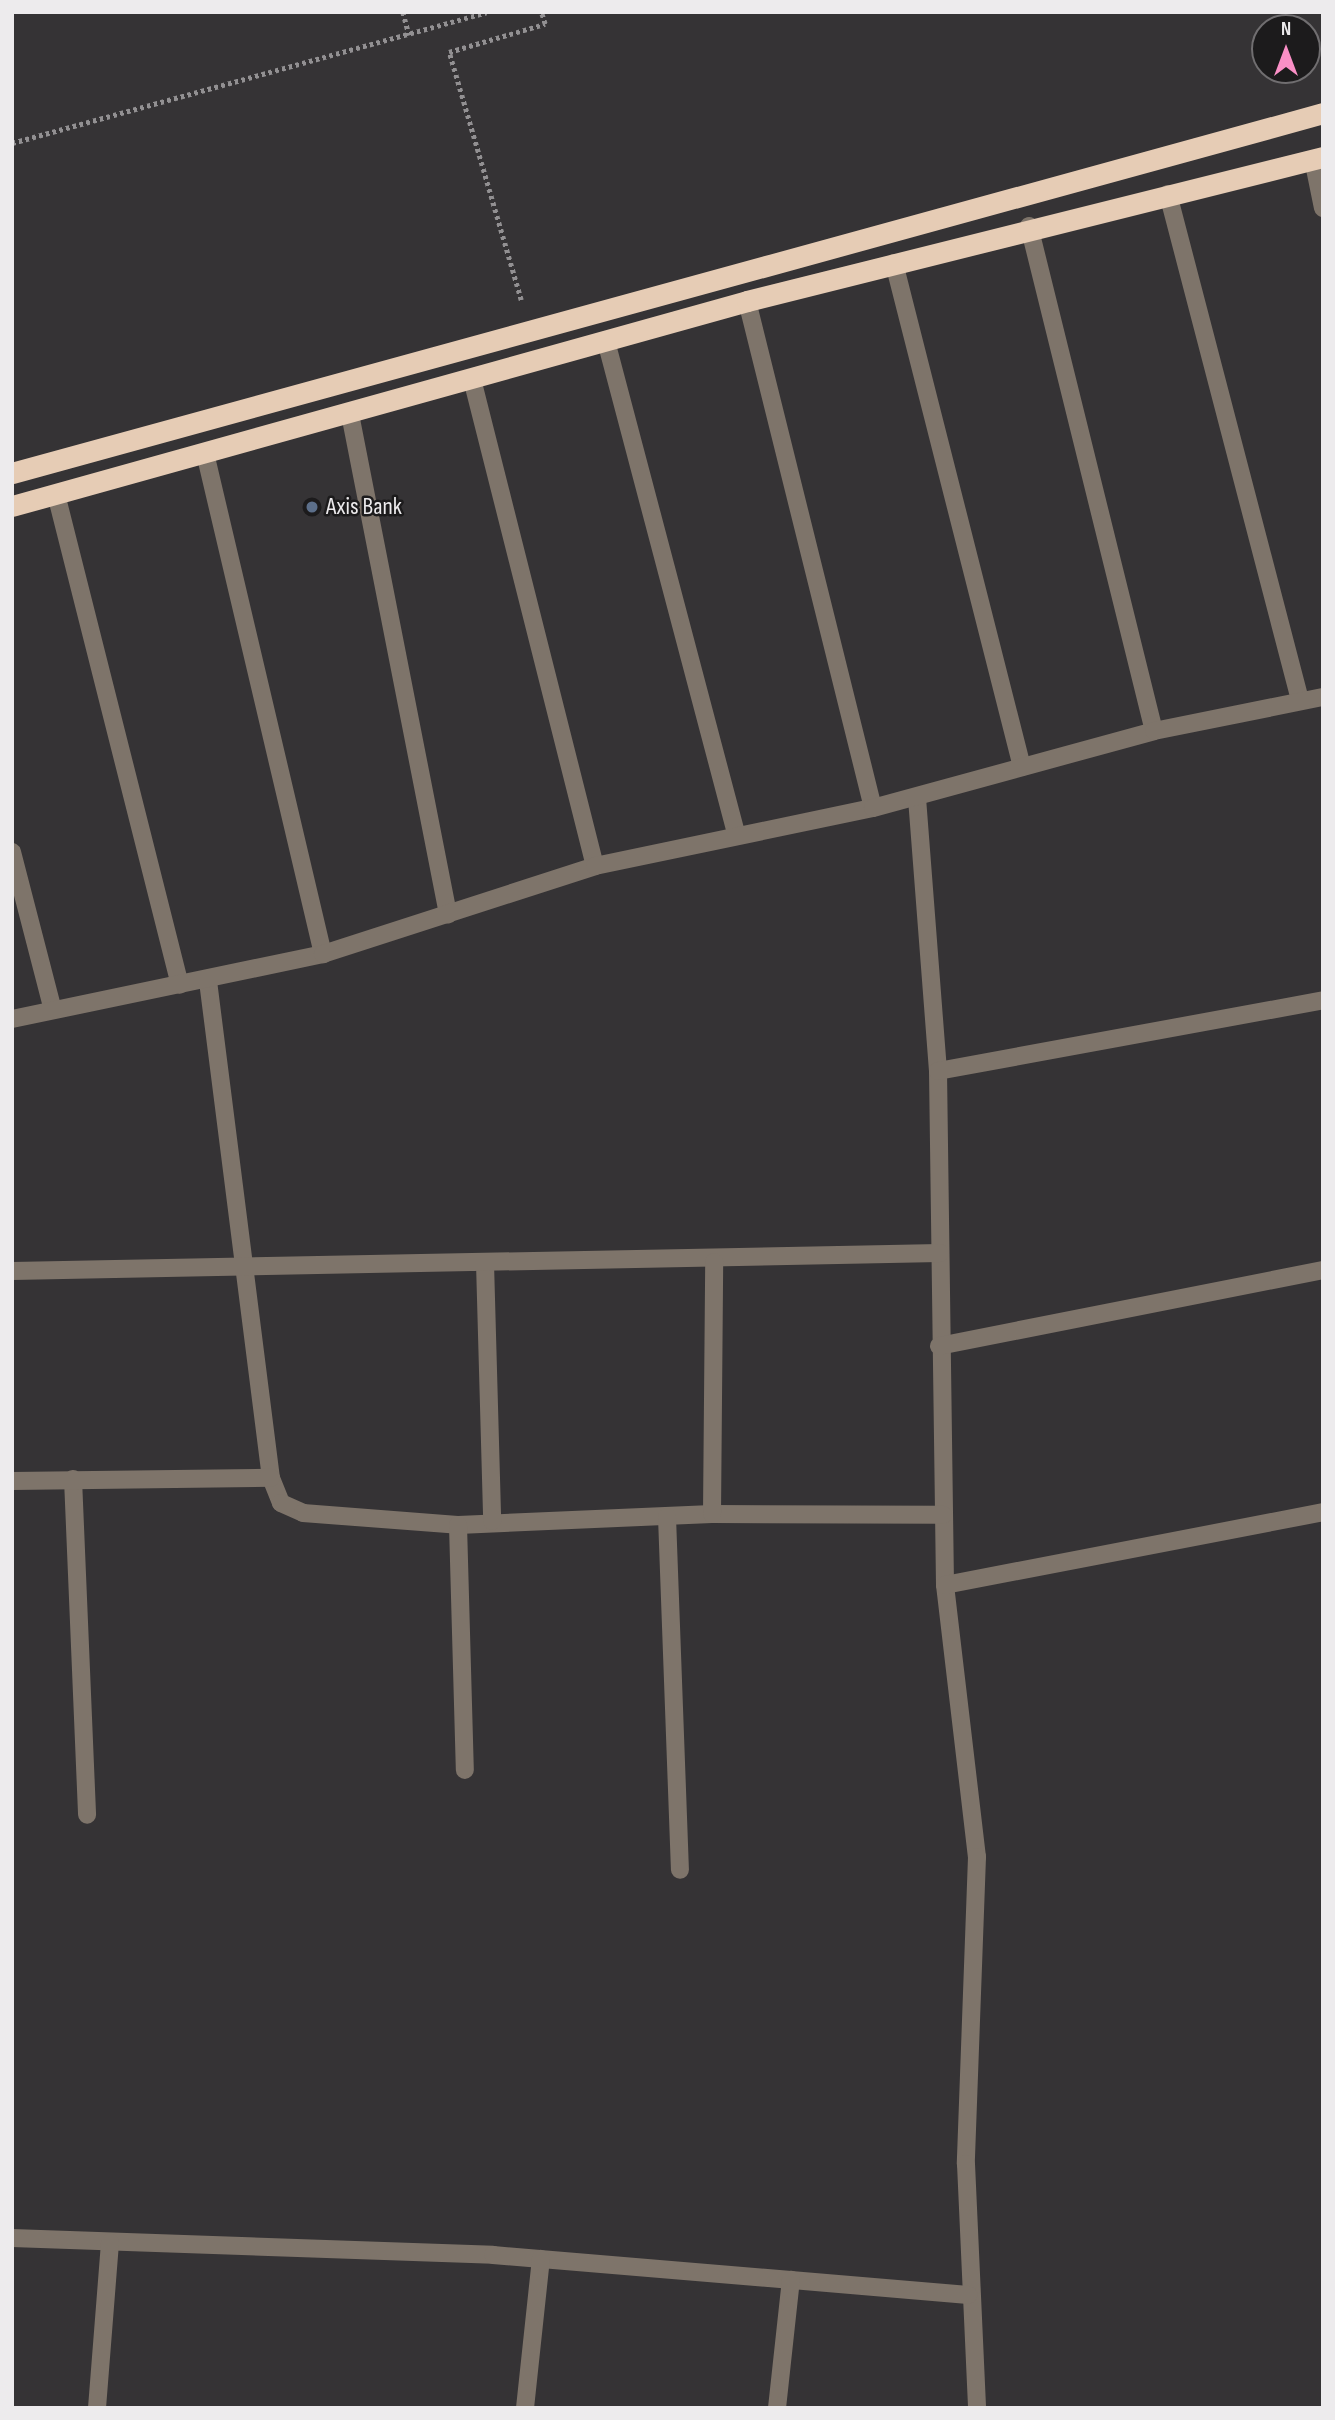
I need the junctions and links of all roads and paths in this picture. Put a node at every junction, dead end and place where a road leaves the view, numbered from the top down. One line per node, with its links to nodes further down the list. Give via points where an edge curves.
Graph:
1 (403, 12): 4 (path)
2 (486, 12): 4 (path)
3 (541, 12): 13 (path, via 545,24 449,52)
4 (409, 35): 6 (path)
5 (1323, 113): 13 (highway)
6 (12, 143)
7 (1318, 158): 8 (highway); 9 (street)
8 (1168, 194): 10 (highway); 22 (street)
9 (1323, 208)
10 (1029, 226): 11 (highway); 23 (street)
11 (894, 263): 12 (highway); 24 (street)
12 (747, 301): 14 (highway); 26 (street)
13 (530, 328): 18 (highway)
14 (606, 341): 15 (highway); 27 (street)
15 (472, 379): 16 (highway); 29 (street)
16 (350, 414): 17 (highway); 30 (street)
17 (205, 453): 19 (highway); 31 (street)
18 (12, 473)
19 (56, 494): 20 (highway); 33 (street)
20 (12, 506)
21 (1323, 697): 22 (street)
22 (1300, 700): 23 (street)
23 (1154, 731): 24 (street)
24 (1022, 767): 25 (street)
25 (917, 797): 26 (street); 37 (street)
26 (873, 808): 27 (street)
27 (736, 833): 29 (street)
28 (12, 852): 35 (street)
29 (595, 866): 30 (street)
30 (448, 915): 31 (street)
31 (323, 954): 32 (street)
32 (208, 981): 33 (street); 41 (street)
33 (180, 985): 35 (street)
34 (1323, 1000): 37 (street)
35 (52, 1010): 36 (street)
36 (12, 1019)
37 (938, 1071): 38 (street)
38 (940, 1253): 39 (street); 44 (street)
39 (714, 1262): 40 (street); 49 (street)
40 (485, 1263): 41 (street); 52 (street)
41 (248, 1266): 43 (street); 45 (street)
42 (1323, 1270): 44 (street)
43 (12, 1271)
44 (939, 1346): 50 (street)
45 (271, 1478): 46 (street); 53 (street, via 281,1503 303,1513)
46 (73, 1479): 47 (street); 56 (street)
47 (12, 1480)
48 (1323, 1512): 54 (street)
49 (712, 1514): 50 (street); 51 (street)
50 (943, 1515): 54 (street)
51 (667, 1517): 52 (street); 57 (street)
52 (492, 1521): 53 (street)
53 (458, 1525): 55 (street)
54 (945, 1585): 62 (street, via 977,1857)
55 (465, 1769)
56 (87, 1815)
57 (680, 1870)
58 (12, 2238): 59 (street)
59 (110, 2243): 60 (street, via 321,2246); 63 (street)
60 (541, 2259): 61 (street); 64 (street)
61 (792, 2280): 62 (street); 65 (street)
62 (968, 2295): 66 (street)
63 (97, 2408)
64 (525, 2408)
65 (777, 2408)
66 (977, 2408)

